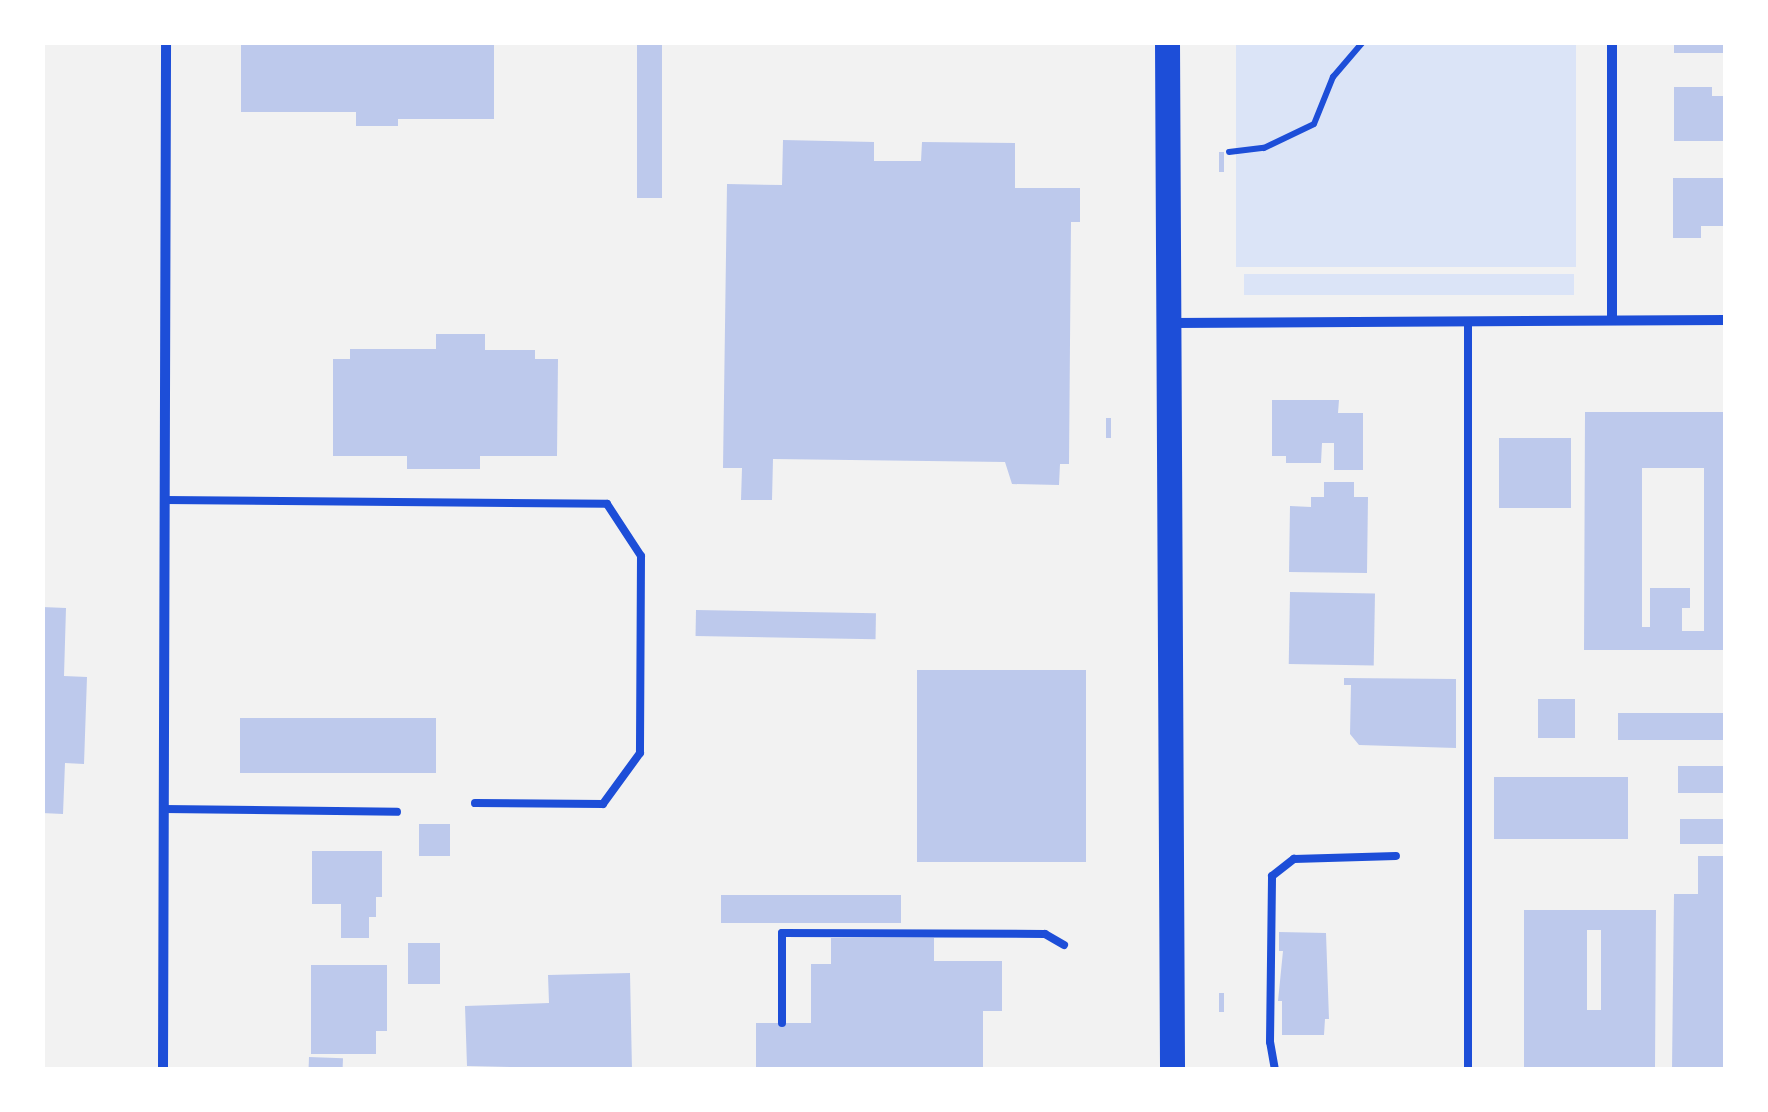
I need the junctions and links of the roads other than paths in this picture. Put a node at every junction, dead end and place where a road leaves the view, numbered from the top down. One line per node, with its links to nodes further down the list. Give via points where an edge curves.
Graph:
1 (166, 42): 8 (street)
2 (1167, 42): 7 (main road)
3 (1612, 42): 4 (street)
4 (1612, 320): 5 (street); 6 (street)
5 (1726, 320)
6 (1468, 322): 7 (street); 18 (lane)
7 (1169, 323): 16 (main road)
8 (165, 500): 9 (lane, via 606,504 641,556 640,753 603,804); 10 (street)
9 (475, 803)
10 (164, 809): 11 (lane); 15 (street)
11 (397, 812)
12 (1396, 856): 17 (lane, via 1294,859 1272,876)
13 (1064, 945): 14 (lane, via 1046,934 782,933)
14 (782, 1022)
15 (163, 1070)
16 (1172, 1070)
17 (1275, 1070)
18 (1468, 1070)

